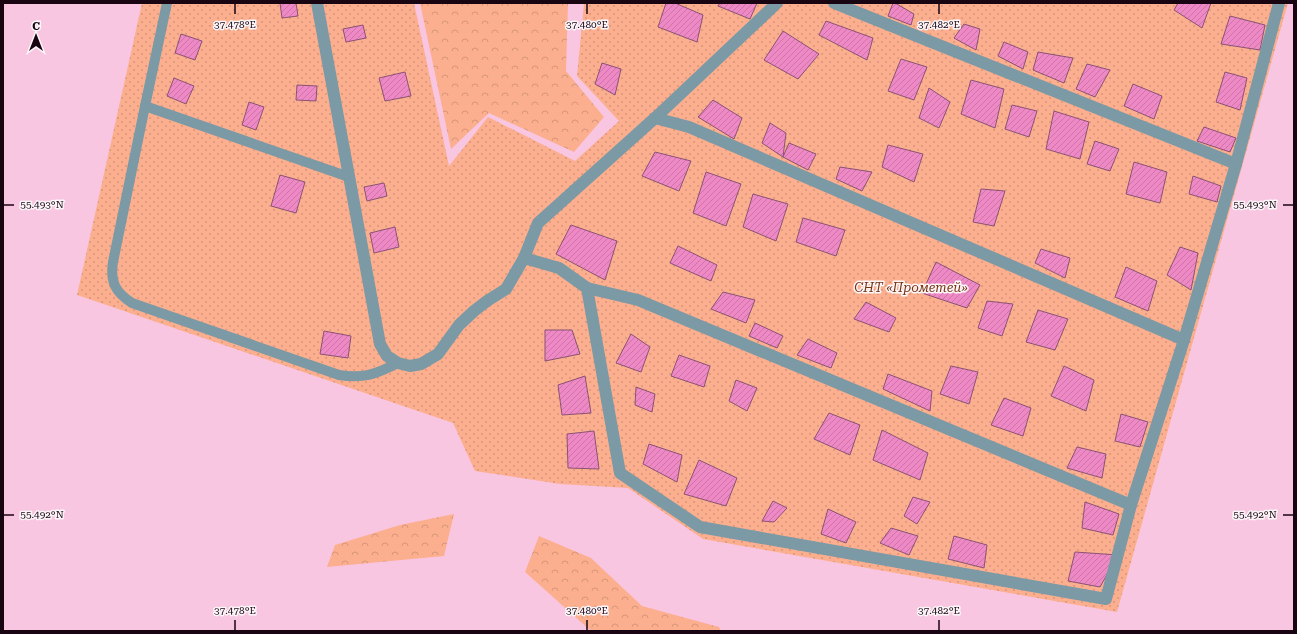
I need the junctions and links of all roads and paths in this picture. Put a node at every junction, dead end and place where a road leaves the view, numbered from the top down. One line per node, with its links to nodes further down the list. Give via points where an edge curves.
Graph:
1 (167, 3): 6 (lane)
2 (317, 3): 9 (street)
3 (776, 3): 7 (street)
4 (834, 3): 8 (street)
5 (1280, 3): 8 (street)
6 (145, 106): 9 (lane); 13 (lane, via 111,273 122,297 132,303 339,375 365,376 379,373)
7 (655, 118): 10 (street, via 538,223); 12 (street, via 689,127)
8 (1236, 164): 12 (street)
9 (349, 177): 13 (street, via 380,344 387,356)
10 (524, 258): 11 (street, via 559,268); 13 (street, via 506,289 474,311 438,354 421,364 410,366)
11 (587, 288): 14 (street, via 638,300); 14 (street, via 620,473 700,527 1106,598)
12 (1184, 340): 14 (street)
13 (398, 363)
14 (1131, 505)

